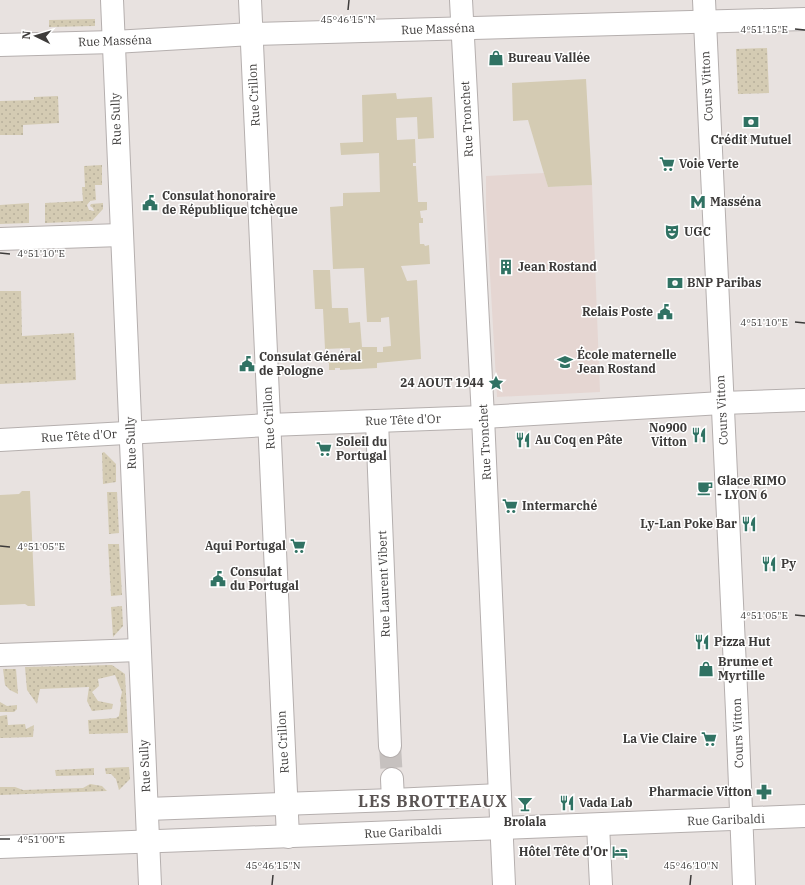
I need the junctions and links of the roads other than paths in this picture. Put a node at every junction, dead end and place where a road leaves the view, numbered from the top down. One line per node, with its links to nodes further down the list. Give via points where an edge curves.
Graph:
1 (112, 0): 9 (street, Rue Sully)
2 (250, 0): 8 (street, Rue Crillon)
3 (461, 0): 7 (street, Rue Tronchet)
4 (704, 0): 6 (street, Cours Vitton)
5 (805, 19): 6 (street, Rue Masséna)
6 (705, 22): 7 (street, Rue Masséna); 14 (street, Cours Vitton)
7 (462, 28): 8 (street, Rue Masséna); 15 (street, Rue Tronchet)
8 (252, 34): 9 (street, Rue Masséna); 17 (street, Rue Crillon)
9 (114, 42): 10 (street, Rue Masséna); 11 (street, Rue Sully)
10 (0, 45)
11 (121, 235): 12 (street); 18 (street, Rue Sully)
12 (0, 240)
13 (805, 400): 14 (street, Rue Tête d'Or)
14 (722, 403): 15 (street, Rue Tête d'Or); 27 (street, Cours Vitton)
15 (484, 417): 16 (street, Rue Tête d'Or); 23 (street, Rue Tronchet)
16 (377, 421): 17 (street, Rue Tête d'Or); 22 (street, Rue Laurent Vibert)
17 (269, 426): 18 (street, Rue Tête d'Or); 24 (street, Rue Crillon)
18 (130, 434): 19 (street, Rue Tête d'Or); 20 (street, Rue Sully)
19 (0, 440)
20 (139, 650): 21 (street); 25 (street, Rue Sully)
21 (0, 655)
22 (390, 746)
23 (500, 795): 24 (street, via 392,789); 29 (street, Rue Tronchet)
24 (286, 804): 25 (street); 30 (street, Rue Crillon)
25 (147, 809): 31 (street, Rue Sully)
26 (805, 816): 27 (street, Rue Garibaldi)
27 (741, 819): 28 (street, Rue Garibaldi); 36 (street, Cours Vitton)
28 (598, 825): 29 (street, Rue Garibaldi); 35 (street)
29 (501, 828): 30 (street, Rue Garibaldi); 34 (street, Rue Tronchet)
30 (288, 837): 31 (street, Rue Garibaldi)
31 (148, 841): 32 (street, Rue Garibaldi); 33 (street, Rue Sully)
32 (0, 847)
33 (150, 885)
34 (504, 885)
35 (601, 885)
36 (744, 885)

